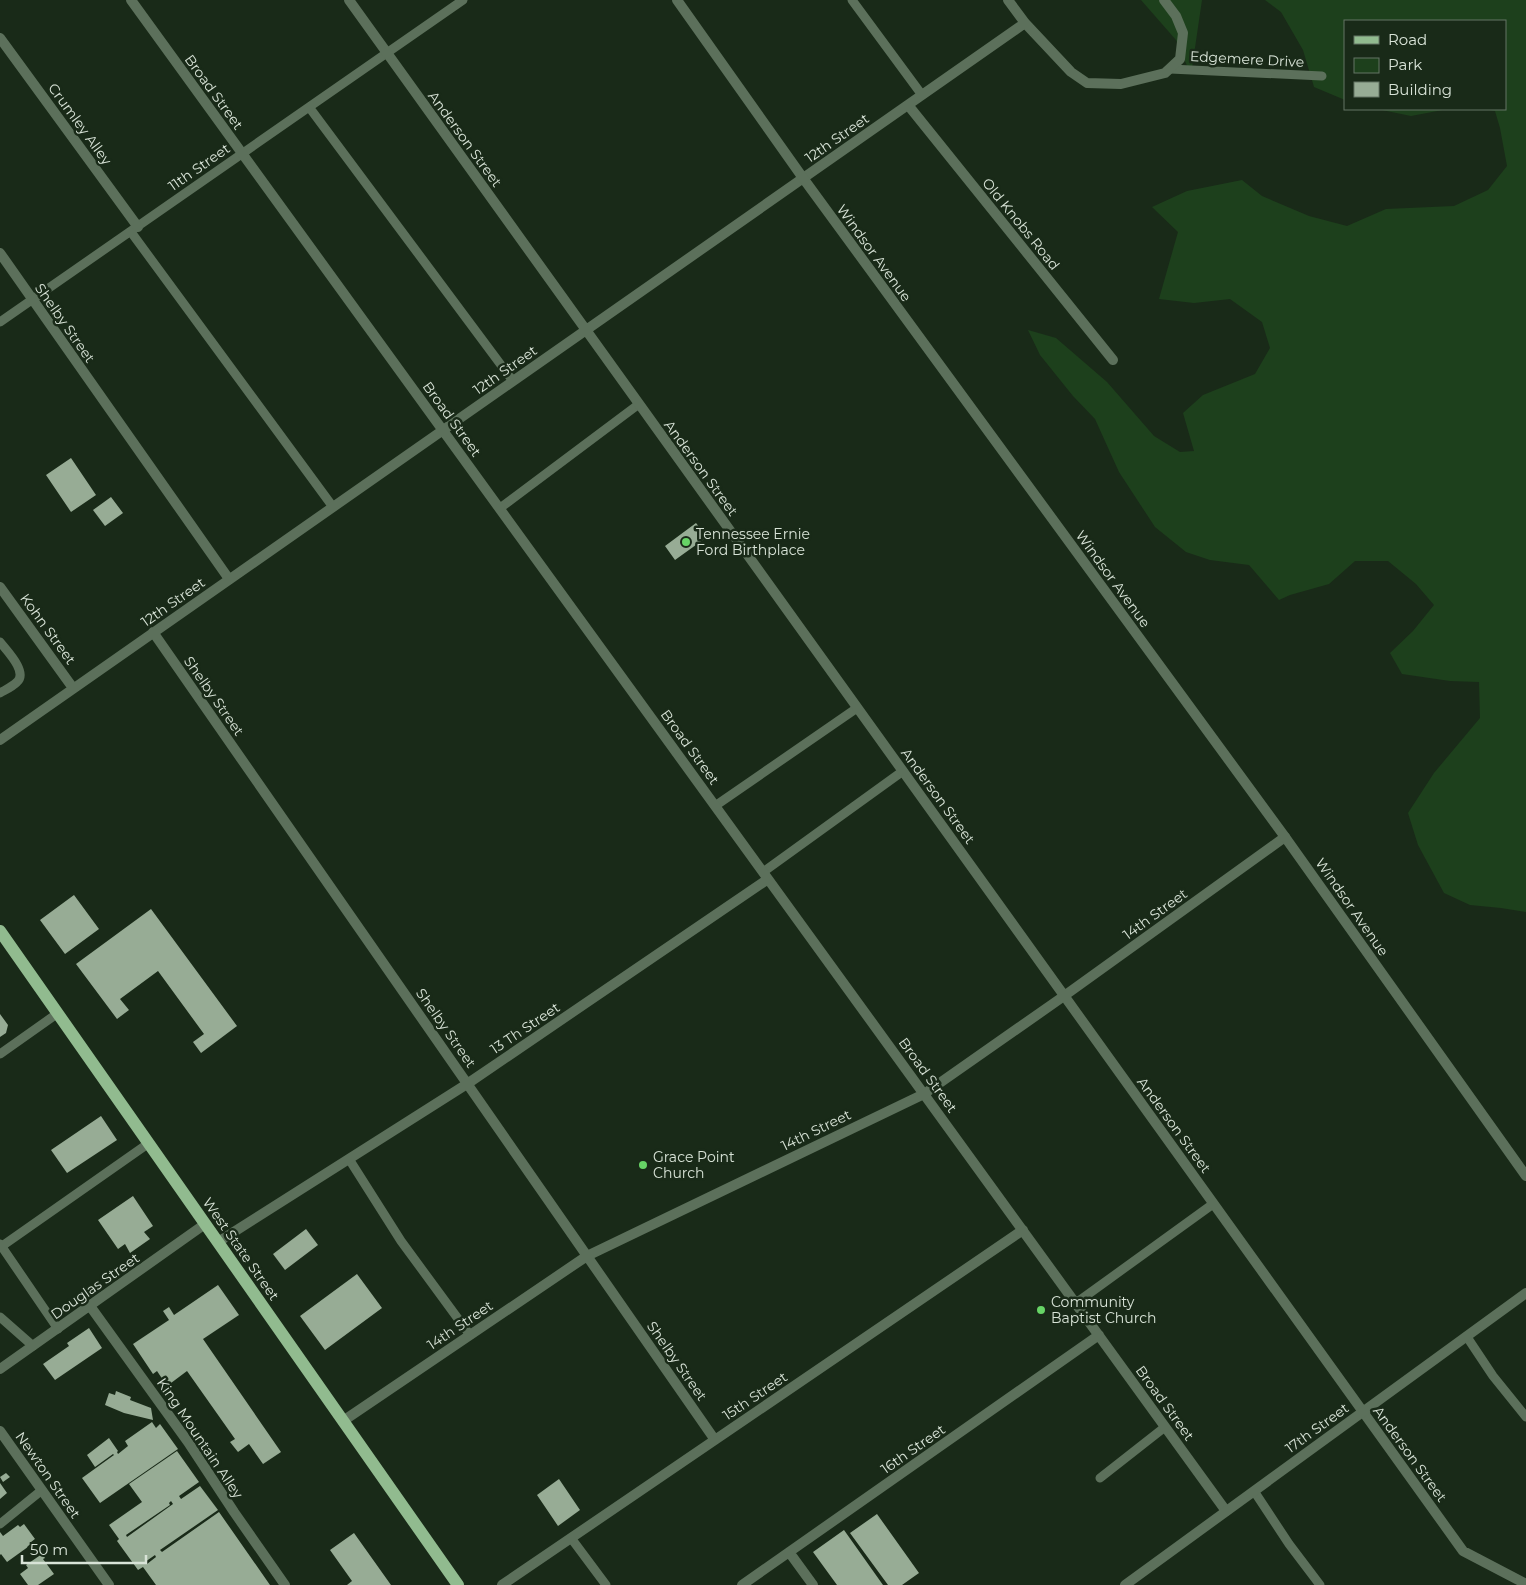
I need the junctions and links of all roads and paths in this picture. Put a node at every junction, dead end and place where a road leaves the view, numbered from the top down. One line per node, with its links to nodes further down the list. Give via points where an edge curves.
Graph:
1 (131, 0): 16 (street, Broad Street)
2 (349, 0): 10 (street, Anderson Street)
3 (463, 0): 10 (lane, 11th Street)
4 (677, 0): 17 (street, Windsor Avenue)
5 (852, 0): 13 (lane)
6 (1008, 0): 8 (street, Edgemere Drive)
7 (1164, 0): 11 (street, Edgemere Drive, via 1183,33 1180,58)
8 (1025, 23): 11 (street, Edgemere Drive, via 1071,72 1087,83 1121,84 1166,73); 13 (street, 12th Street)
9 (0, 38): 18 (street, Crumley Alley)
10 (386, 53): 15 (lane, 11th Street); 22 (street, Anderson Street)
11 (1170, 69): 12 (lane, Edgemere Drive)
12 (1322, 76)
13 (922, 95): 14 (street, 12th Street)
14 (908, 105): 17 (street, 12th Street); 23 (street, Old Knobs Road)
15 (308, 107): 16 (lane, 11th Street); 24 (lane)
16 (242, 154): 18 (lane, 11th Street); 26 (street, Broad Street)
17 (803, 178): 22 (street, 12th Street); 39 (street, Windsor Avenue)
18 (135, 229): 20 (lane, 11th Street); 27 (lane)
19 (0, 253): 20 (street, Shelby Street)
20 (32, 299): 21 (lane, 11th Street); 29 (street, Shelby Street)
21 (0, 322)
22 (586, 330): 24 (street, 12th Street); 25 (street, Anderson Street)
23 (1113, 360)
24 (514, 381): 26 (street, 12th Street)
25 (639, 404): 28 (lane); 35 (street, Anderson Street)
26 (443, 430): 27 (street, 12th Street); 28 (street, Broad Street)
27 (333, 507): 29 (street, 12th Street)
28 (500, 508): 38 (street, Broad Street)
29 (229, 579): 31 (street, 12th Street)
30 (0, 586): 33 (street, Kohn Street)
31 (154, 632): 33 (street, 12th Street); 45 (street, Shelby Street)
32 (0, 642): 34 (lane, via 21,676 18,682)
33 (73, 688): 36 (street, 12th Street)
34 (0, 694)
35 (857, 708): 37 (street, Anderson Street); 38 (lane)
36 (0, 740)
37 (903, 771): 40 (lane); 42 (street, Anderson Street)
38 (716, 806): 40 (street, Broad Street)
39 (1285, 838): 42 (street, 14th Street); 49 (street, Windsor Avenue)
40 (766, 876): 45 (street, 13 Th Street); 46 (street, Broad Street)
41 (0, 931): 43 (main road, West State Street)
42 (1064, 996): 46 (street, 14th Street); 50 (street, Anderson Street)
43 (58, 1013): 44 (lane); 47 (main road, West State Street)
44 (0, 1054)
45 (467, 1084): 48 (street, 13 Th Street); 55 (street, Shelby Street)
46 (924, 1094): 52 (street, Broad Street); 55 (street, 14th Street)
47 (149, 1143): 51 (main road, West State Street); 54 (lane)
48 (349, 1159): 53 (street, 13 Th Street); 61 (lane, via 401,1241)
49 (1526, 1176)
50 (1213, 1204): 57 (lane); 66 (street, Anderson Street)
51 (206, 1224): 53 (main road, West State Street); 58 (street, Douglas Street)
52 (1023, 1230): 57 (street, Broad Street); 71 (street, 15th Street)
53 (218, 1242): 68 (main road, West State Street)
54 (1, 1245): 60 (lane)
55 (587, 1256): 61 (street, 14th Street); 71 (street, Shelby Street)
56 (1526, 1293): 63 (street, 17th Street)
57 (1076, 1303): 62 (street, Broad Street)
58 (90, 1306): 60 (street, Douglas Street); 82 (street, King Mountain Alley)
59 (0, 1317): 64 (lane)
60 (58, 1329): 64 (street, Douglas Street)
61 (470, 1336): 68 (street, 14th Street)
62 (1099, 1336): 69 (street, Broad Street); 78 (street, 16th Street)
63 (1467, 1336): 66 (street, 17th Street); 67 (lane, via 1493,1376)
64 (33, 1346): 65 (street, Douglas Street)
65 (0, 1369)
66 (1363, 1412): 74 (street, 17th Street); 80 (street, Anderson Street, via 1463,1551)
67 (1526, 1417)
68 (343, 1421): 83 (main road, West State Street)
69 (1166, 1427): 72 (lane); 75 (street, Broad Street)
70 (0, 1431): 73 (street, Newton Street)
71 (715, 1440): 77 (street, 15th Street)
72 (1100, 1478)
73 (42, 1490): 76 (lane); 81 (street, Newton Street)
74 (1254, 1491): 75 (street, 17th Street); 89 (lane)
75 (1226, 1511): 79 (street, 17th Street)
76 (0, 1524)
77 (571, 1538): 84 (street, 15th Street); 85 (lane)
78 (789, 1552): 86 (street, 16th Street); 87 (street)
79 (1139, 1581): 88 (street, 17th Street)
80 (1523, 1584)
81 (109, 1585)
82 (285, 1585)
83 (458, 1585)
84 (502, 1585)
85 (606, 1585)
86 (742, 1585)
87 (813, 1585)
88 (1125, 1585)
89 (1320, 1585)

